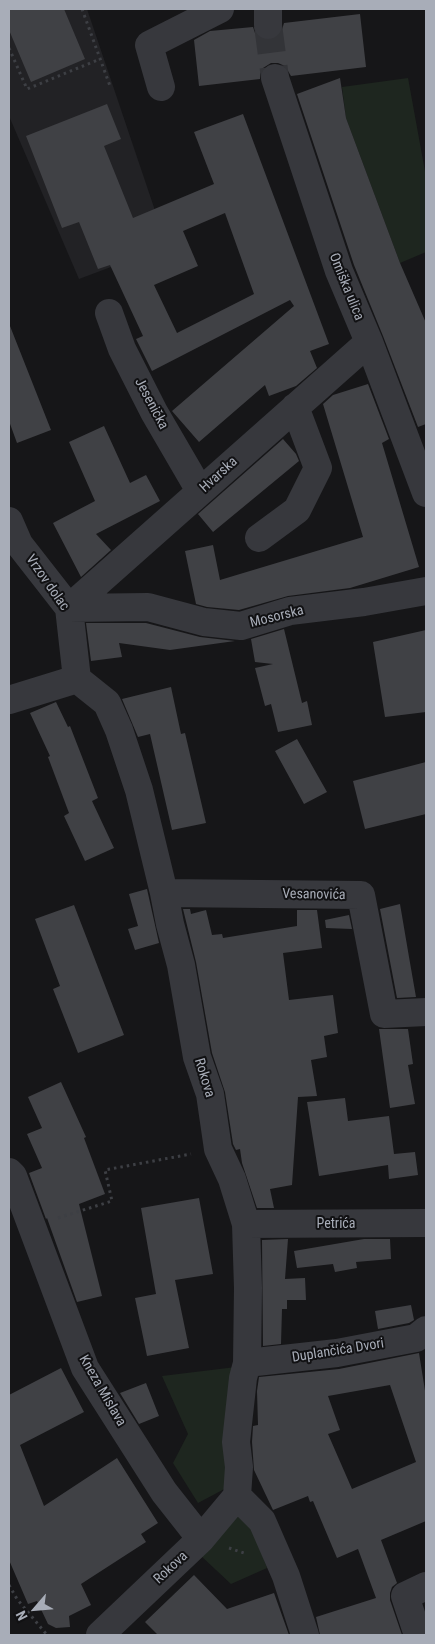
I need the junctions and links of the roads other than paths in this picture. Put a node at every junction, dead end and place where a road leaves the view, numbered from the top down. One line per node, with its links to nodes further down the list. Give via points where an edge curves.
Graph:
1 (220, 9): 3 (street, via 149,45)
2 (275, 78): 5 (street, Omiška ulica, via 338,271)
3 (161, 87)
4 (109, 312): 7 (street, Jesenička, via 122,350)
5 (369, 342): 6 (street, Hvarska); 8 (street, Omiška ulica)
6 (295, 407): 7 (street, Hvarska); 10 (street, via 318,468 297,510)
7 (200, 491): 12 (street, Hvarska)
8 (426, 493)
9 (9, 521): 12 (street, Vrzov dolac, via 19,544)
10 (259, 538)
11 (426, 591): 12 (street, Mosorska, via 290,611 241,626 204,622 148,608)
12 (68, 608): 13 (street, Vrzov dolac)
13 (77, 679): 14 (street); 15 (street, Rokova, via 107,703 119,730 139,790)
14 (9, 700)
15 (164, 893): 16 (street, Vesanovića, via 360,895 384,1014); 19 (street, Rokova, via 197,1057 210,1094 218,1149 232,1179)
16 (426, 1012)
17 (9, 1172): 23 (street, Kneza Mislava, via 85,1368 164,1492)
18 (426, 1223): 19 (street, Petrića)
19 (246, 1224): 21 (street, Rokova)
20 (426, 1330): 21 (street, Duplančića Dvori, via 416,1338 337,1353)
21 (247, 1363): 22 (street, Rokova, via 236,1442 239,1467)
22 (237, 1496): 23 (street, Rokova); 26 (street, via 262,1521 286,1576)
23 (201, 1540): 25 (street, Rokova)
24 (426, 1586): 27 (street, via 406,1596)
25 (100, 1635)
26 (305, 1635)
27 (418, 1635)

